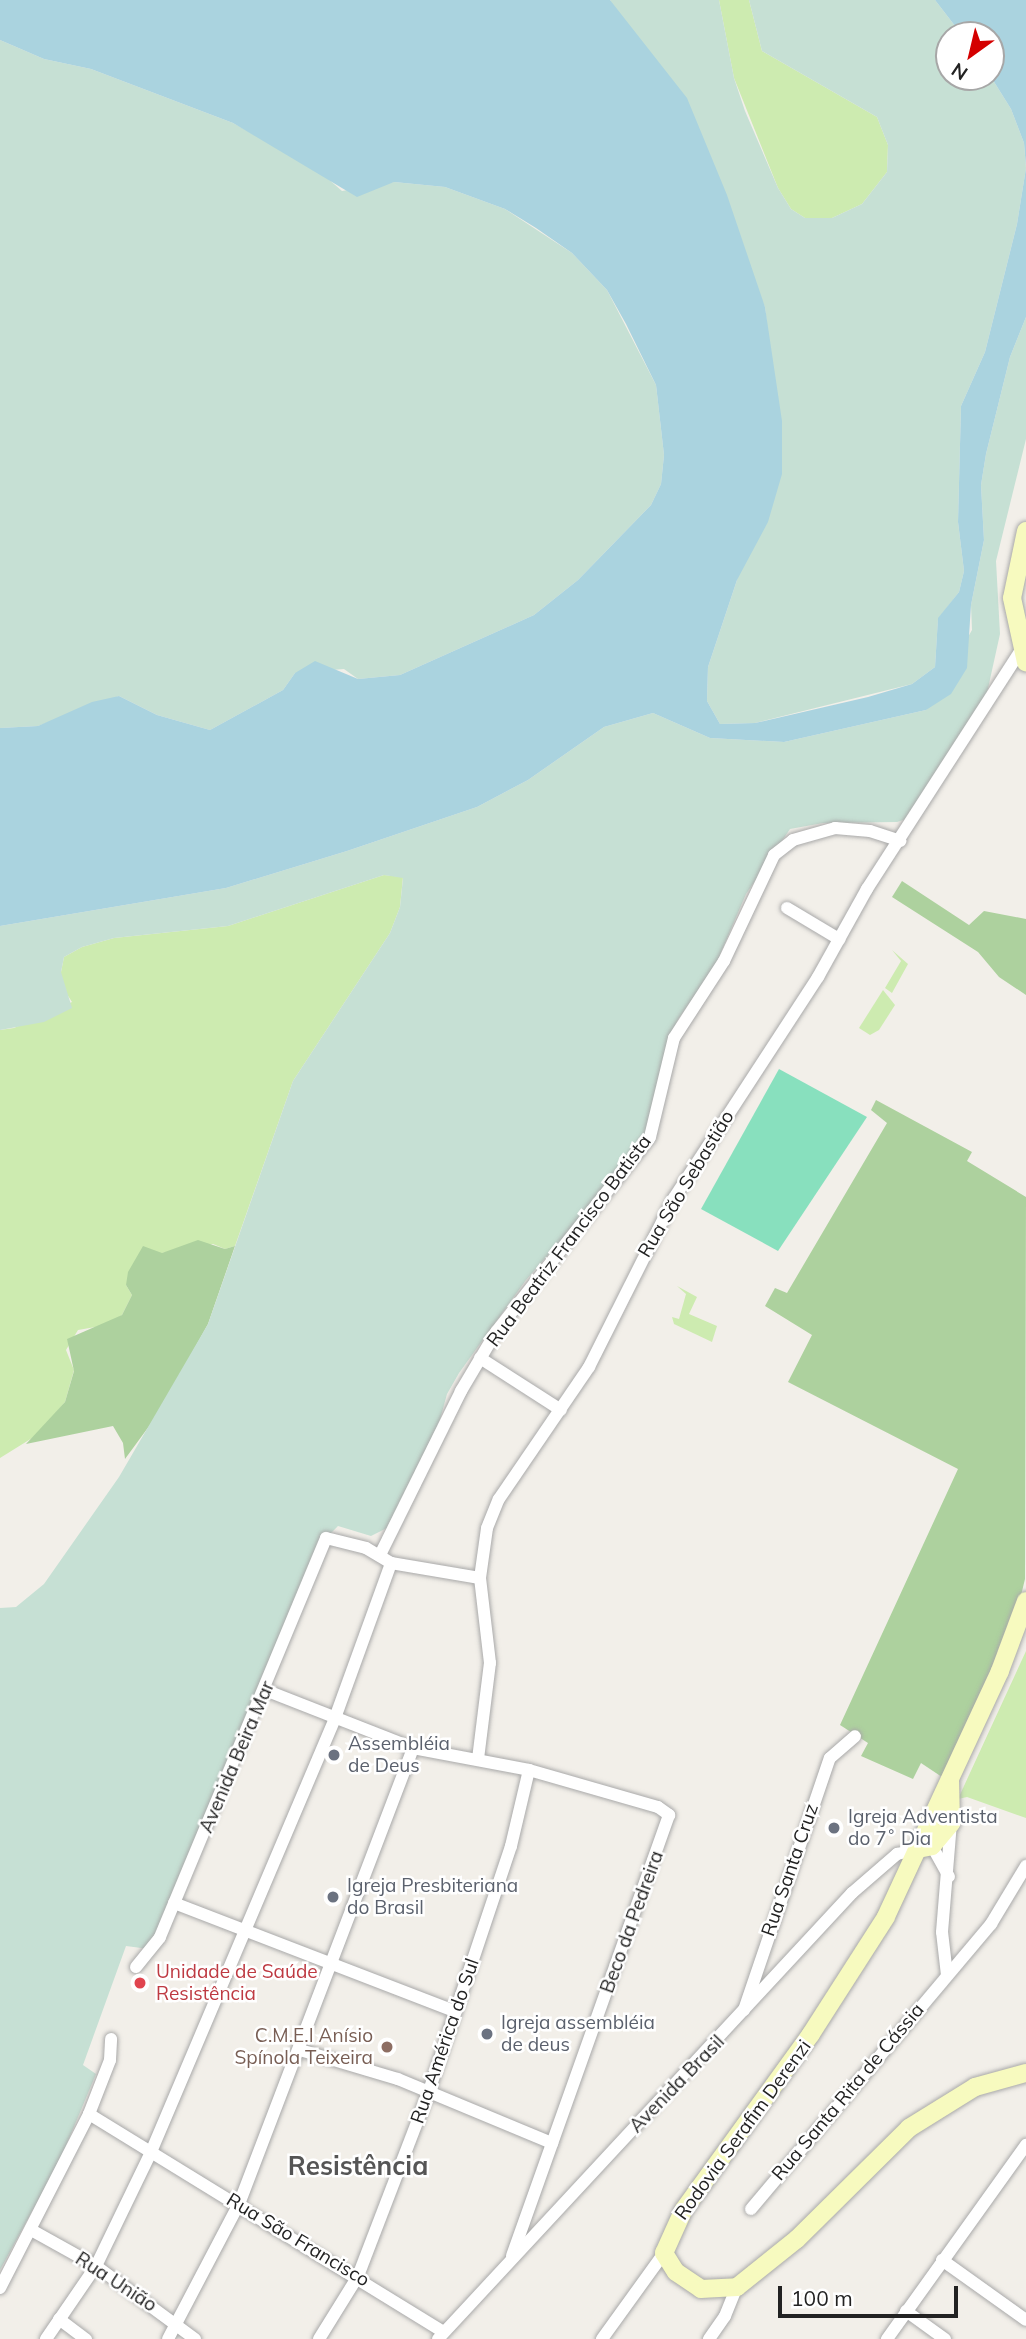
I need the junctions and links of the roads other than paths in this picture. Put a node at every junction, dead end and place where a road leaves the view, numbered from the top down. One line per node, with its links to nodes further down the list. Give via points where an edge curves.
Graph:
1 (1026, 531): 2 (main road, via 1012,598)
2 (1024, 656): 3 (street, Rua São Sebastião)
3 (900, 841): 5 (street, Rua São Sebastião); 6 (street, Rua Beatriz Francisco Batista, via 870,831 835,828 793,840 774,855 724,961 674,1038 650,1137)
4 (787, 908): 5 (street)
5 (839, 939): 7 (street, Rua São Sebastião, via 674,1198 589,1367)
6 (480, 1358): 7 (street); 8 (street, Rua Beatriz Francisco Batista)
7 (561, 1410): 9 (street, Rua São Sebastião, via 499,1499 487,1528)
8 (385, 1559): 9 (street); 11 (street, Avenida Beira Mar, via 332,1536 325,1540); 12 (street, Rua Beatriz Francisco Batista)
9 (480, 1578): 15 (street, Rua São Sebastião, via 490,1664)
10 (1026, 1601): 17 (main road, Rodovia Serafim Derenzi, via 1005,1659)
11 (265, 1690): 12 (street, Beco da Pedreira); 22 (street, Avenida Beira Mar)
12 (335, 1718): 14 (street, Beco da Pedreira); 23 (street, Rua Beatriz Francisco Batista)
13 (855, 1736): 28 (street, Rua Santa Cruz, via 830,1758)
14 (413, 1748): 15 (street, Beco da Pedreira); 25 (street)
15 (478, 1759): 16 (street, Beco da Pedreira)
16 (529, 1770): 27 (street, Rua América do Sul, via 511,1846); 34 (street, Beco da Pedreira, via 658,1807 669,1815)
17 (950, 1776): 18 (main road); 19 (main road, Rodovia Serafim Derenzi)
18 (951, 1824): 19 (main road); 21 (street)
19 (925, 1847): 21 (street); 28 (street, Avenida Brasil, via 897,1854 852,1893); 40 (main road, Rodovia Serafim Derenzi, via 856,1968 683,2211)
20 (1026, 1866): 26 (street, Rua Santa Rita de Cássia, via 991,1924)
21 (949, 1878): 26 (street, via 942,1931)
22 (174, 1903): 23 (street); 24 (street, Avenida Beira Mar, via 160,1937)
23 (241, 1931): 25 (street); 36 (street, Rua Beatriz Francisco Batista)
24 (136, 1967)
25 (329, 1967): 27 (street); 30 (street)
26 (947, 1975): 38 (street, Rua Santa Rita de Cássia)
27 (456, 2011): 32 (street, Rua América do Sul)
28 (742, 2015): 41 (street, Avenida Brasil)
29 (111, 2039): 33 (street, via 107,2071)
30 (300, 2050): 32 (street, via 398,2079); 37 (street)
31 (1026, 2073): 45 (main road, via 975,2087 935,2109 885,2149 757,2275)
32 (428, 2094): 34 (street); 44 (street, Rua América do Sul)
33 (89, 2114): 36 (street, Rua São Francisco); 39 (street)
34 (552, 2143): 41 (street, Beco da Pedreira)
35 (1026, 2145): 42 (street)
36 (151, 2152): 37 (street, Rua São Francisco); 43 (street, Rua Beatriz Francisco Batista)
37 (239, 2204): 44 (street, Rua São Francisco); 50 (street)
38 (751, 2209)
39 (33, 2231): 43 (street, Rua União); 46 (street)
40 (664, 2253): 45 (main road, via 676,2272 702,2289); 57 (street)
41 (512, 2256): 51 (street, Avenida Brasil)
42 (942, 2260): 47 (street); 49 (street)
43 (96, 2266): 48 (street, Rua Beatriz Francisco Batista); 50 (street, Rua União)
44 (358, 2276): 51 (street, Rua São Francisco); 56 (street, Rua América do Sul)
45 (737, 2287): 58 (street)
46 (0, 2288)
47 (906, 2311): 59 (street); 60 (street)
48 (59, 2319): 52 (street, Rua Beatriz Francisco Batista); 53 (street)
49 (1026, 2320)
50 (178, 2324): 54 (street); 55 (street, Rua União)
51 (440, 2336)
52 (46, 2339)
53 (86, 2339)
54 (168, 2339)
55 (195, 2339)
56 (318, 2339)
57 (602, 2339)
58 (709, 2339)
59 (887, 2339)
60 (945, 2339)

